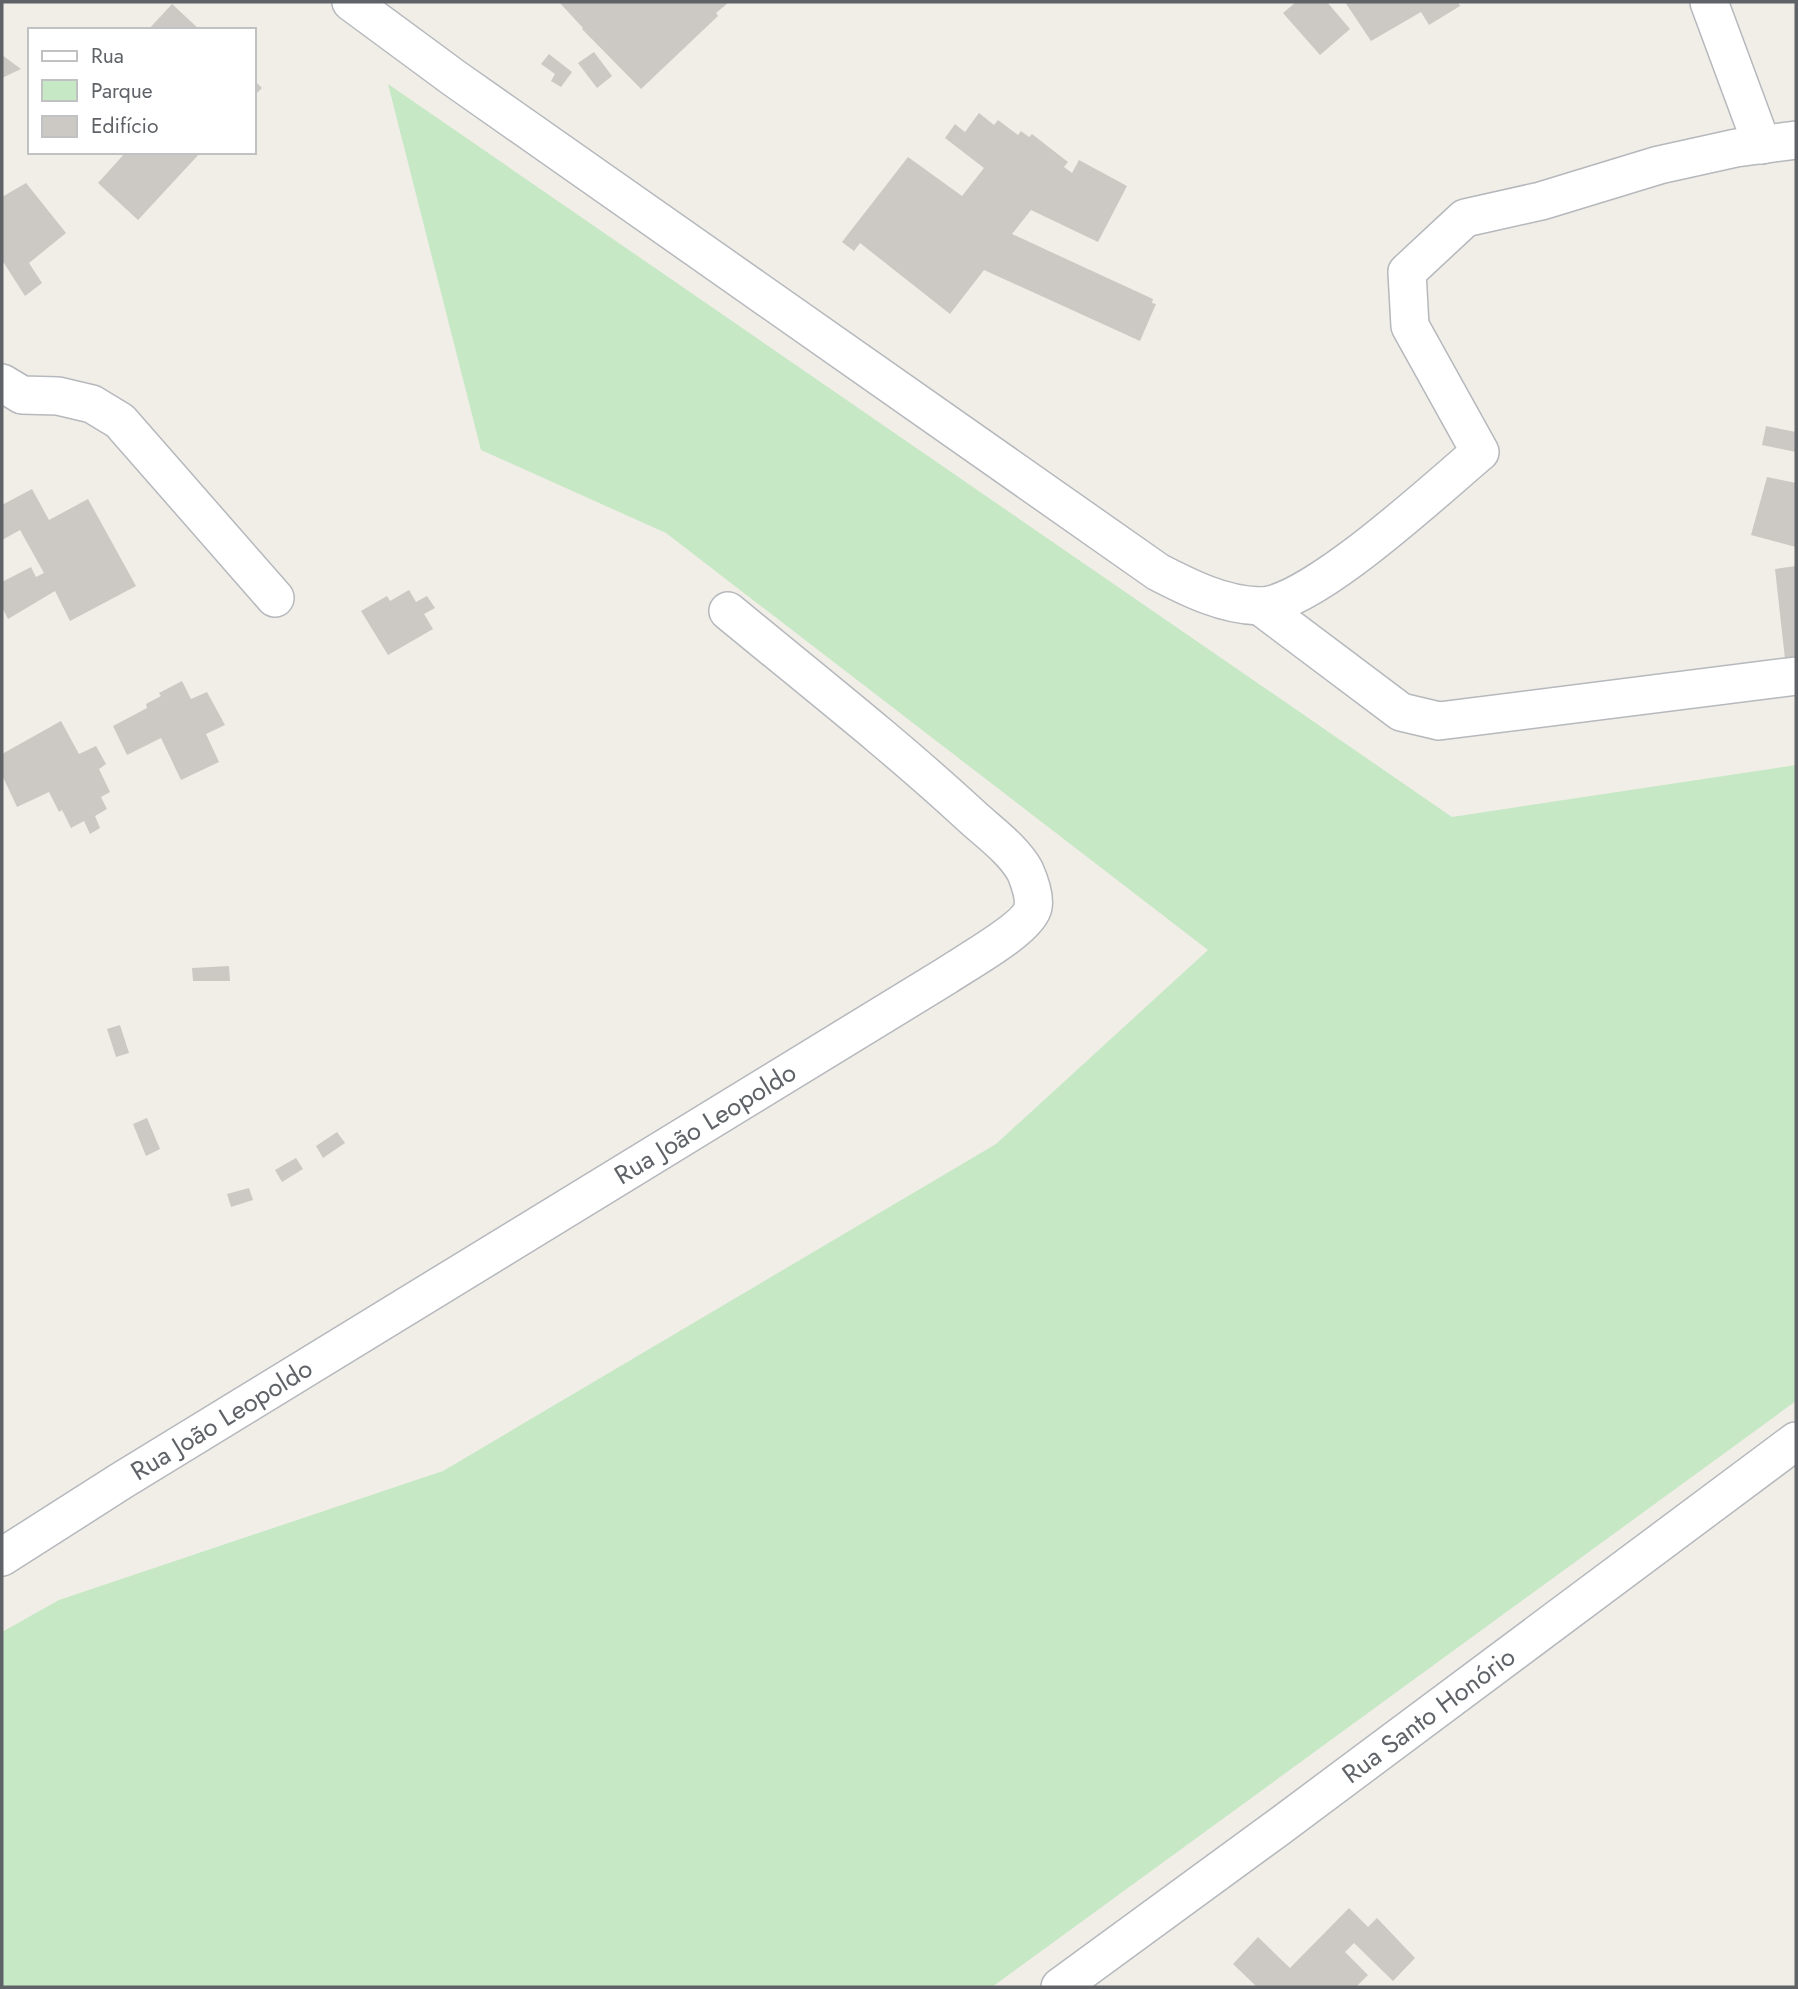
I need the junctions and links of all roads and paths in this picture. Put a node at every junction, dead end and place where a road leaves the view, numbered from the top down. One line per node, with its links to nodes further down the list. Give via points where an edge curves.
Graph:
1 (351, 2): 6 (street, via 1158,572 1224,601)
2 (1709, 2): 3 (street)
3 (1779, 142): 6 (street, via 1660,164 1541,201 1465,218 1407,272 1410,326 1480,452 1359,554 1292,598)
4 (2, 383): 5 (street, via 22,395 58,396 92,404 120,421)
5 (275, 598)
6 (1260, 606): 8 (street, via 1401,712 1439,721)
7 (729, 611): 10 (street, Rua João Leopoldo, via 937,784 1009,852 1031,888 1033,907 1027,919 946,976)
8 (1796, 676)
9 (1796, 1441): 11 (street, Rua Santo Honório)
10 (2, 1557)
11 (1060, 1987)

